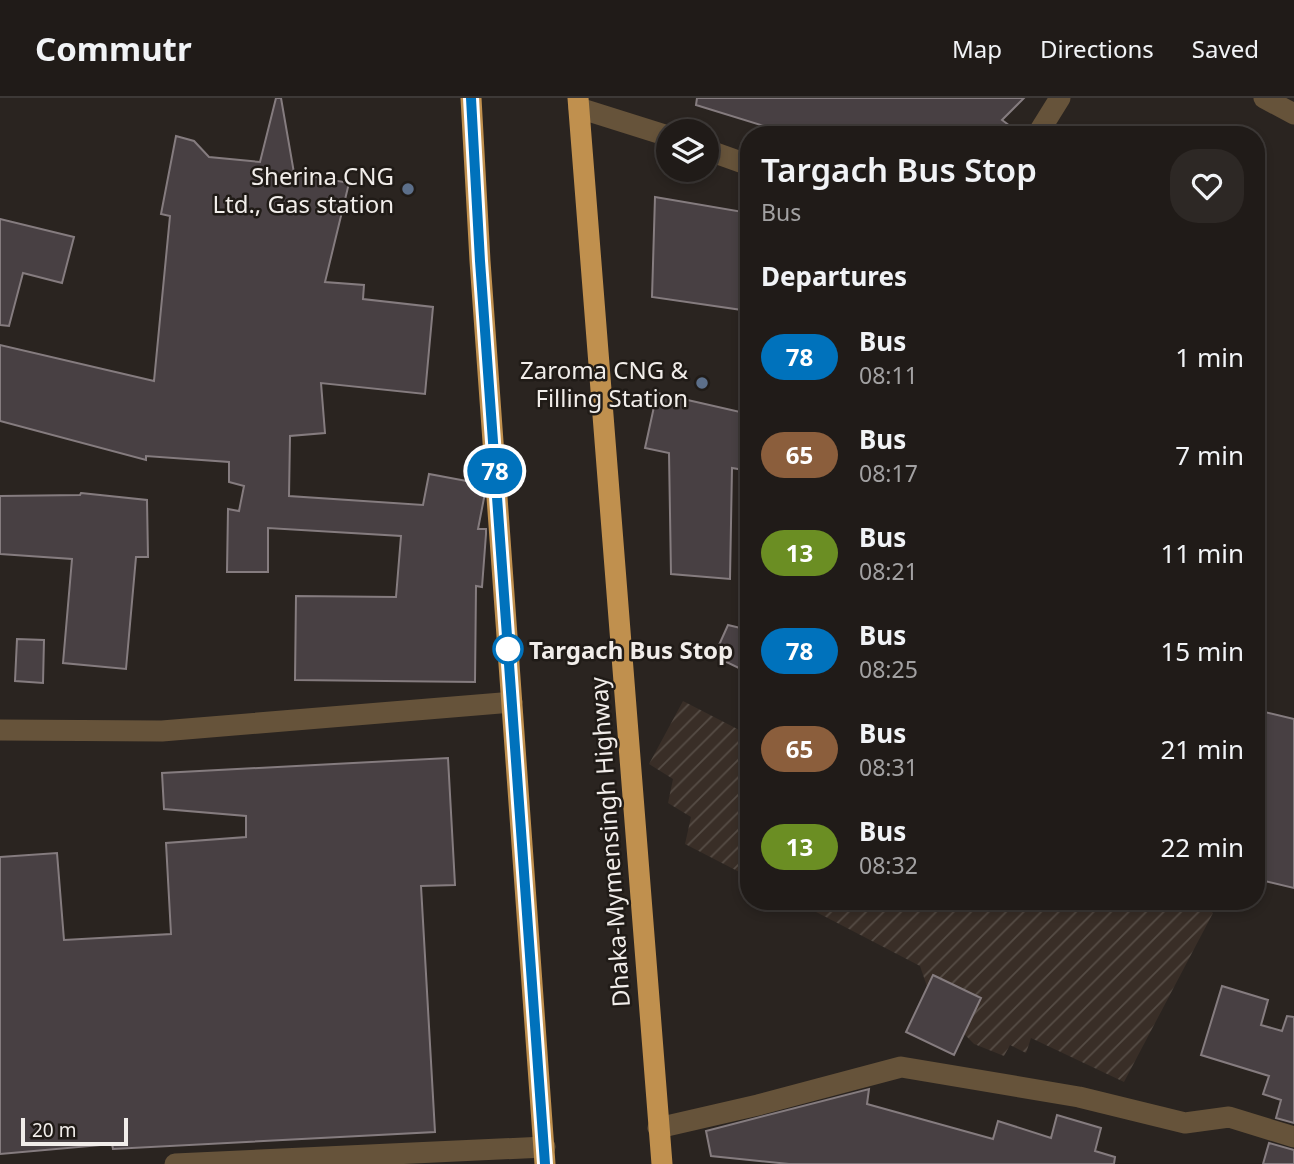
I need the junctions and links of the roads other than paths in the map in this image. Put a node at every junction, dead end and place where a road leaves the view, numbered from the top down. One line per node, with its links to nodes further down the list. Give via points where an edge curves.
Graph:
1 (471, 98): 10 (highway)
2 (1060, 98): 6 (street)
3 (1264, 98): 5 (street)
4 (579, 103): 7 (street); 12 (highway, Dhaka-Mymensingh Highway)
5 (1294, 114)
6 (1043, 126)
7 (656, 132)
8 (719, 154): 9 (street)
9 (740, 162)
10 (512, 702): 11 (street, via 162,731); 14 (highway)
11 (0, 730)
12 (657, 1128): 13 (street, via 901,1067 1079,1097 1185,1123 1230,1117); 16 (highway, Dhaka-Mymensingh Highway)
13 (1294, 1137)
14 (545, 1155): 15 (street)
15 (175, 1164)
16 (662, 1164)

